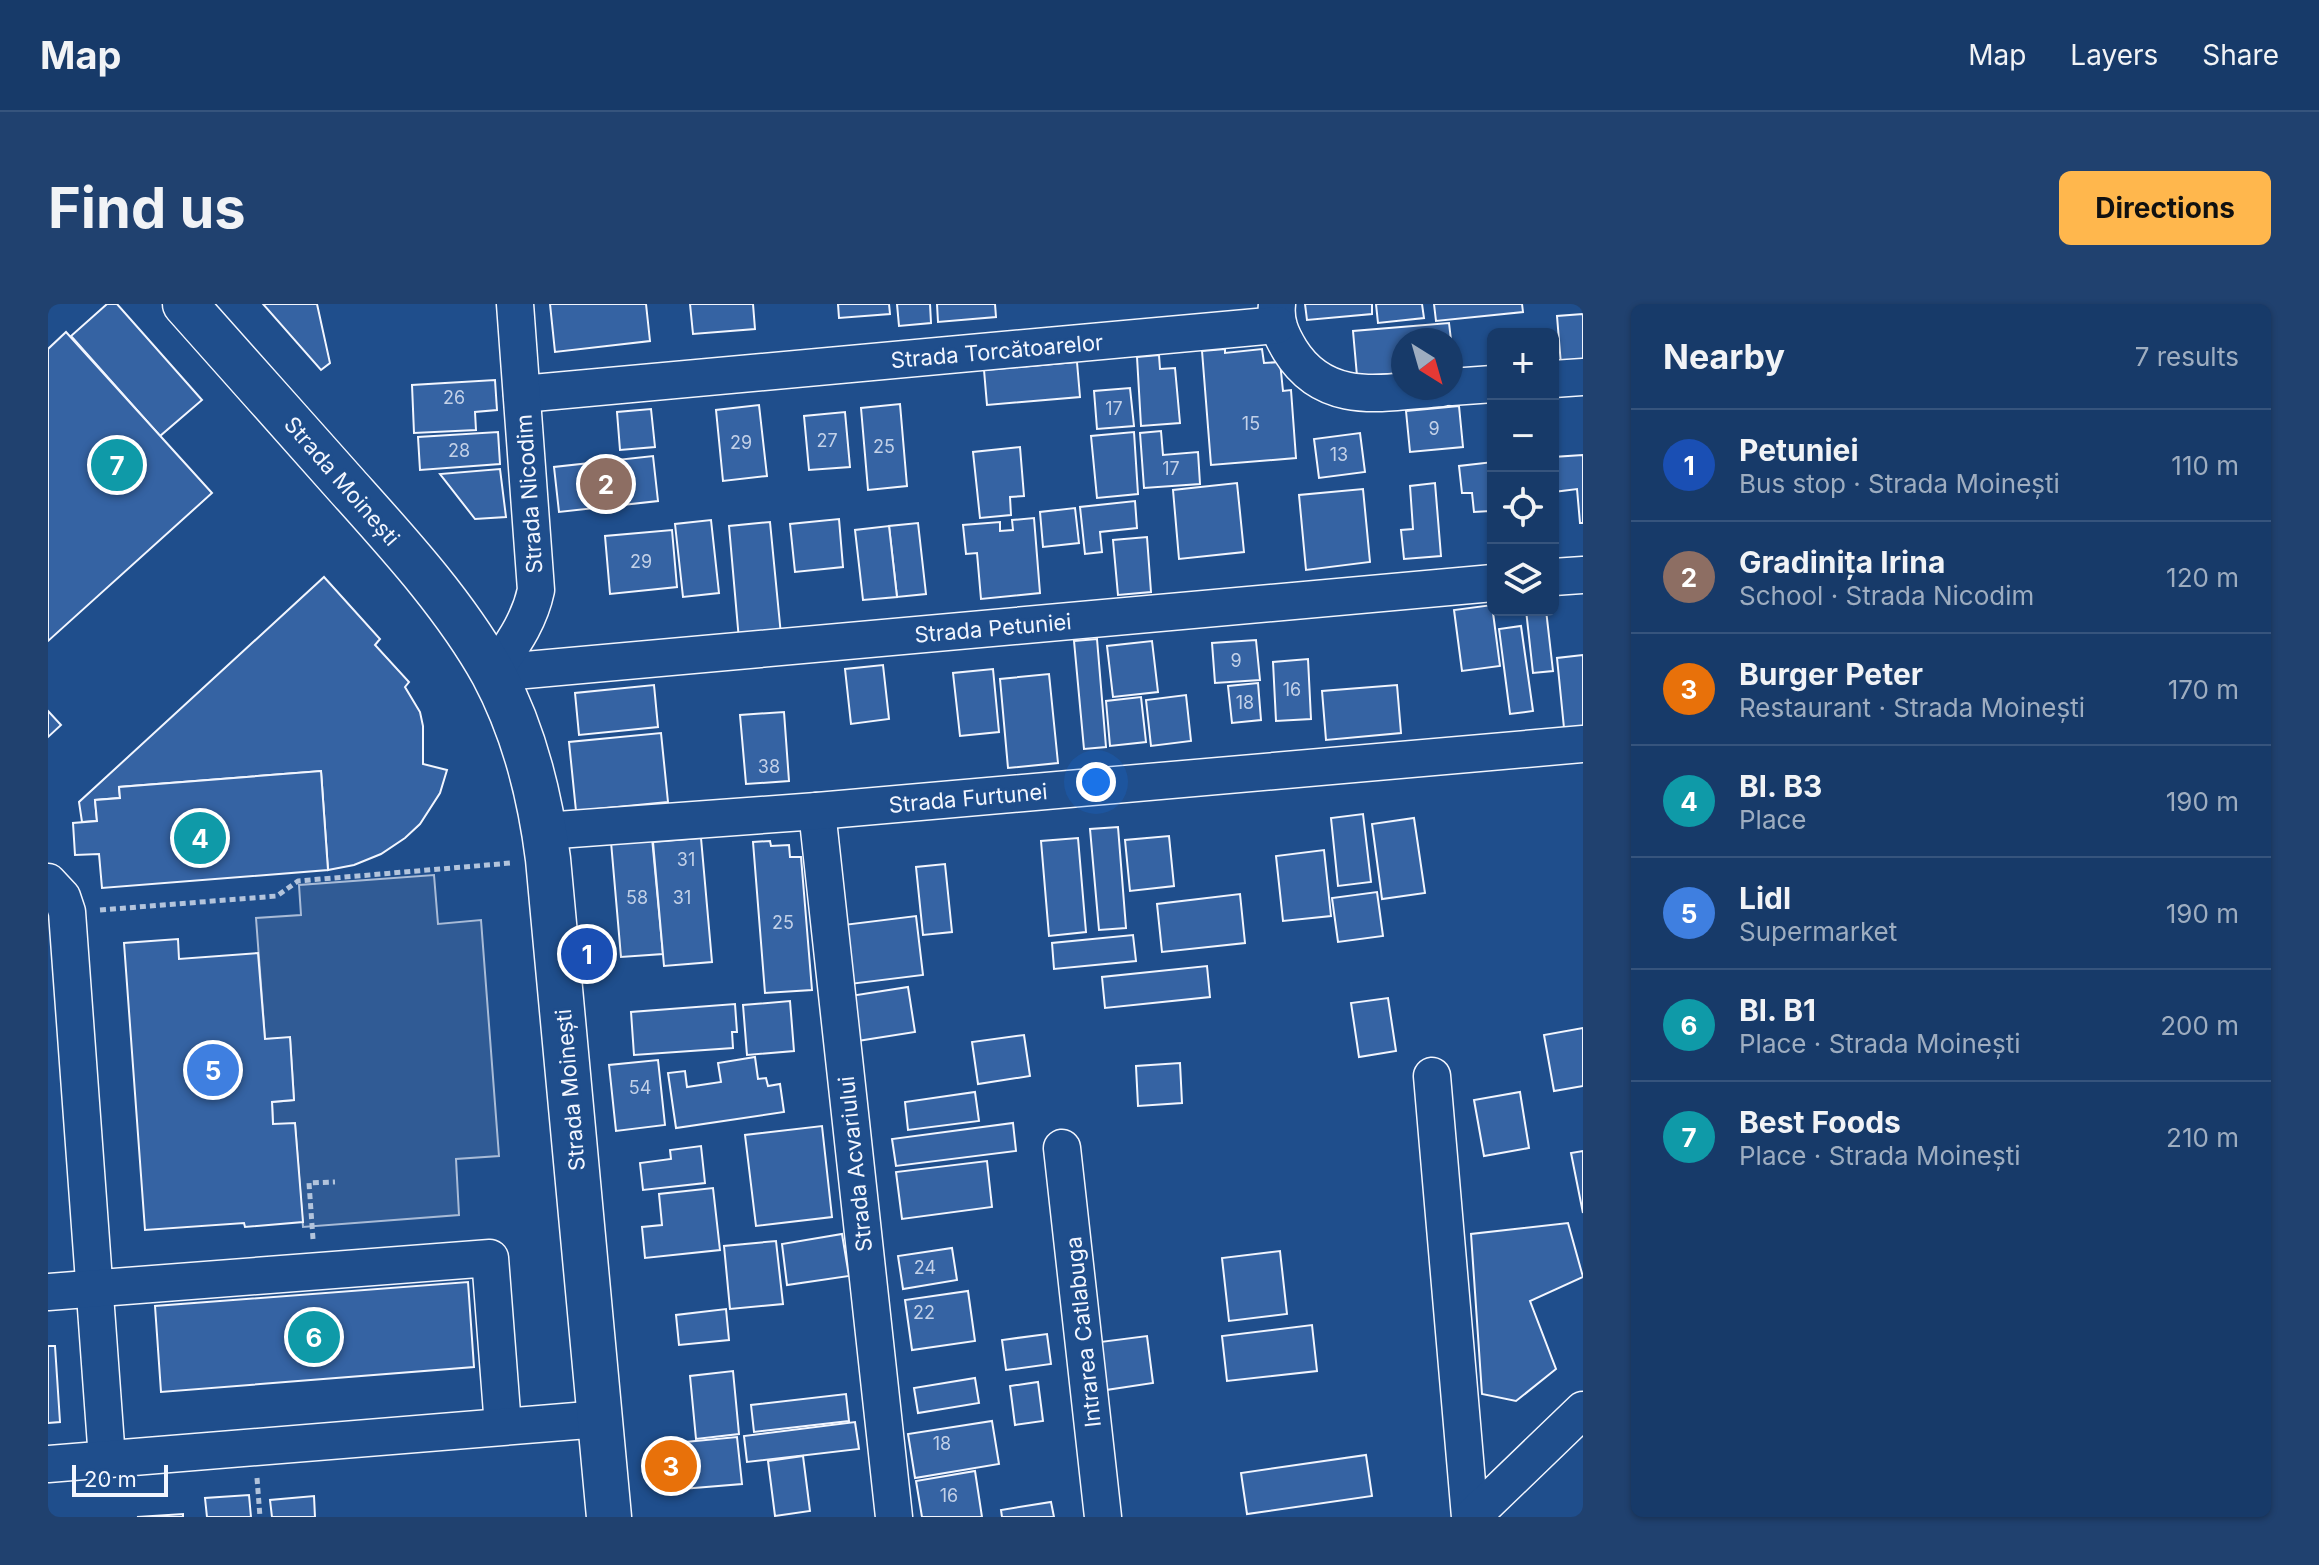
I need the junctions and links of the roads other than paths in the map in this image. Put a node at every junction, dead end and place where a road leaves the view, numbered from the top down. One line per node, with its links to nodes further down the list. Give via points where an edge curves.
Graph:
1 (185, 304): 13 (main road, Strada Moinești, via 404,550)
2 (515, 304): 9 (street, Strada Nicodim)
3 (1277, 315): 8 (street, Strada Torcătoarelor, via 1297,361 1310,375 1347,392); 9 (street, Strada Torcătoarelor)
4 (1583, 377): 5 (street)
5 (1559, 379)
6 (1487, 384): 7 (street)
7 (1463, 386)
8 (1391, 392)
9 (522, 394): 13 (street, Strada Nicodim, via 536,590 532,611)
10 (1583, 575): 11 (street)
11 (1559, 577)
12 (1487, 584): 13 (street, Strada Petuniei)
13 (493, 673): 16 (main road, Strada Moinești, via 523,746)
14 (1583, 744): 15 (street, Strada Furtunei)
15 (817, 811): 16 (street, Strada Furtunei); 28 (street, Strada Acvariului)
16 (546, 845): 23 (main road, Strada Moinești)
17 (48, 882): 20 (street, via 67,912)
18 (1432, 1076): 30 (street)
19 (1062, 1148): 29 (street, Intrarea Catlabuga)
20 (95, 1289): 21 (street); 24 (street, via 490,1258); 25 (street)
21 (48, 1292)
22 (1583, 1410): 30 (street)
23 (600, 1419): 24 (street); 27 (main road, Strada Moinești)
24 (503, 1426): 25 (street)
25 (107, 1459): 26 (street)
26 (48, 1464)
27 (609, 1517)
28 (894, 1517)
29 (1103, 1517)
30 (1471, 1517)

